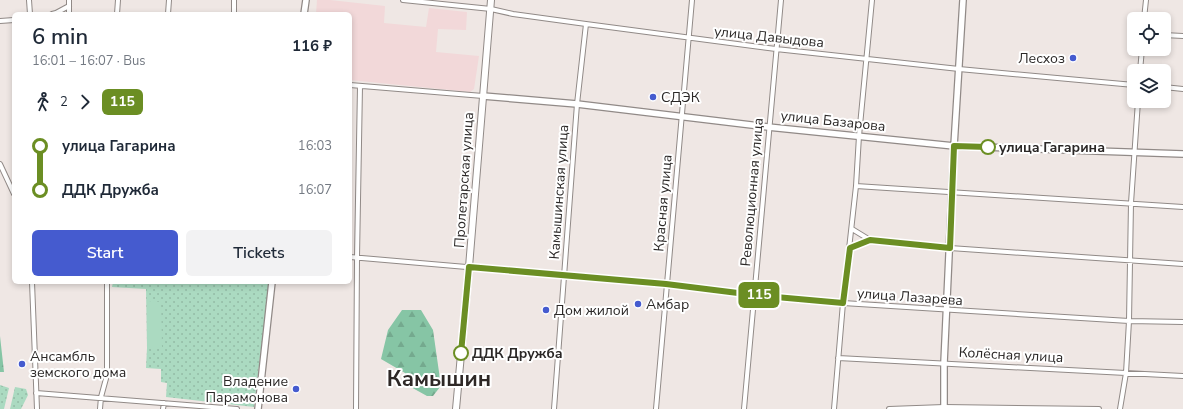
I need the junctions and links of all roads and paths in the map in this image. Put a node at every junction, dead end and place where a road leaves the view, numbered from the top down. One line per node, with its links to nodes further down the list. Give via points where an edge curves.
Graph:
1 (28, 0): 16 (street)
2 (69, 0): 14 (street)
3 (118, 0): 19 (street)
4 (169, 0): 20 (street)
5 (234, 0): 21 (street)
6 (306, 0): 22 (main road)
7 (403, 0): 15 (street, улица Давыдова)
8 (491, 0): 15 (main road, Пролетарская улица)
9 (692, 0): 29 (street, Красная улица)
10 (781, 0): 30 (street, Революционная улица)
11 (872, 0): 31 (street)
12 (963, 0): 32 (main road)
13 (1146, 0): 23 (street)
14 (69, 6): 17 (street); 18 (street)
15 (490, 9): 26 (street, улица Давыдова); 38 (main road, Пролетарская улица)
16 (30, 12)
17 (58, 12)
18 (69, 12)
19 (117, 12)
20 (168, 12)
21 (234, 12)
22 (304, 12)
23 (1145, 12)
24 (12, 20): 25 (street)
25 (0, 21)
26 (586, 24): 29 (street, улица Давыдова); 39 (street, Камышинская улица)
27 (1171, 35): 28 (street)
28 (1183, 36)
29 (689, 39): 30 (street, улица Давыдова); 41 (street, Красная улица)
30 (776, 50): 31 (street, улица Давыдова); 42 (street, Революционная улица)
31 (866, 58): 32 (street, улица Давыдова); 43 (street)
32 (959, 69): 33 (street, улица Давыдова); 44 (main road)
33 (1127, 84)
34 (352, 85): 35 (street)
35 (360, 86): 38 (street); 58 (street)
36 (1171, 88): 37 (street)
37 (1183, 89)
38 (482, 96): 39 (main road, улица Базарова); 61 (main road, Пролетарская улица)
39 (577, 104): 41 (main road, улица Базарова); 62 (street, Камышинская улица)
40 (1137, 108): 45 (street)
41 (681, 117): 42 (main road, улица Базарова); 66 (street, Красная улица)
42 (768, 126): 43 (main road, улица Базарова); 67 (street, Революционная улица)
43 (858, 136): 44 (main road, улица Базарова); 48 (street)
44 (954, 146): 45 (main road, улица Базарова); 50 (main road)
45 (1134, 153): 46 (main road, улица Базарова); 51 (street)
46 (1183, 154)
47 (0, 164): 49 (street)
48 (856, 186): 50 (street); 53 (street)
49 (12, 190)
50 (953, 193): 51 (street); 56 (main road)
51 (1130, 203): 52 (street); 59 (street)
52 (1183, 206)
53 (852, 229): 54 (street); 55 (street)
54 (870, 240): 55 (street); 56 (street)
55 (850, 248): 68 (street)
56 (950, 248): 59 (street); 69 (main road)
57 (352, 257): 58 (street, улица Лазарева)
58 (357, 258): 61 (street, улица Лазарева); 86 (street)
59 (1130, 261): 60 (street); 70 (street)
60 (1183, 264)
61 (469, 267): 62 (street, улица Лазарева); 87 (main road, Пролетарская улица)
62 (564, 275): 66 (street, улица Лазарева); 88 (street, Камышинская улица)
63 (32, 284): 76 (street)
64 (107, 284): 77 (street, via 107,375)
65 (272, 284): 85 (main road)
66 (666, 284): 67 (street, улица Лазарева); 89 (street, Красная улица)
67 (754, 295): 68 (street, улица Лазарева); 90 (street, Революционная улица)
68 (843, 303): 69 (street, улица Лазарева); 72 (street)
69 (947, 310): 70 (street, улица Лазарева); 73 (main road)
70 (1129, 321): 71 (street, улица Лазарева); 74 (street)
71 (1183, 322)
72 (838, 358): 73 (street, Колёсная улица); 91 (street)
73 (944, 363): 74 (street, Колёсная улица); 80 (main road)
74 (1126, 373): 75 (street, Колёсная улица); 94 (street)
75 (1183, 376)
76 (36, 393): 77 (street); 81 (street)
77 (101, 397): 78 (street); 82 (street)
78 (164, 403): 79 (street); 83 (street)
79 (209, 408): 84 (street)
80 (944, 408): 92 (street); 93 (street)
81 (37, 409)
82 (100, 409)
83 (163, 409)
84 (237, 409)
85 (258, 409)
86 (356, 409)
87 (456, 409)
88 (554, 409)
89 (656, 409)
90 (744, 409)
91 (834, 409)
92 (889, 409)
93 (1098, 409)
94 (1120, 409)

